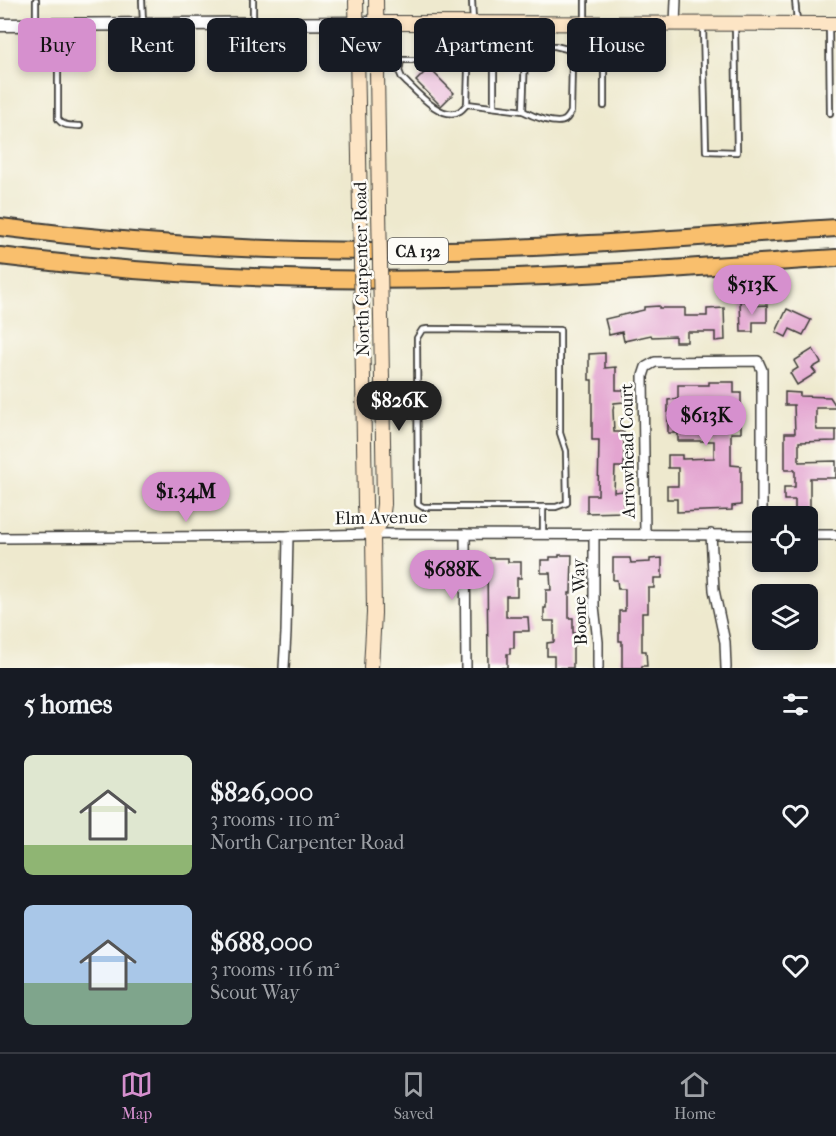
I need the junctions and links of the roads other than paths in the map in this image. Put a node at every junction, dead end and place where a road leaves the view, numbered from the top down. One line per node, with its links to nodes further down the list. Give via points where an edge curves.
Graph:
1 (36, 0): 10 (lane)
2 (142, 0): 11 (lane)
3 (253, 0): 12 (lane)
4 (356, 0): 13 (main road, North Carpenter Road)
5 (376, 0): 14 (main road, North Carpenter Road)
6 (472, 0): 15 (lane)
7 (585, 0): 16 (lane)
8 (676, 0): 18 (street)
9 (795, 0): 21 (lane)
10 (36, 18)
11 (142, 18)
12 (254, 18)
13 (357, 18)
14 (376, 18)
15 (473, 18)
16 (585, 18)
17 (666, 24): 18 (main road)
18 (675, 24): 19 (main road)
19 (703, 24): 20 (main road); 20 (lane, via 706,151 737,152)
20 (735, 24): 21 (main road)
21 (797, 24): 22 (main road)
22 (833, 24): 38 (lane)
23 (0, 26): 24 (street)
24 (18, 26)
25 (555, 46): 37 (lane, via 571,54 568,119 554,122)
26 (414, 60): 34 (lane, via 401,60 402,78 436,109 450,114)
27 (58, 72): 39 (lane, via 58,119 64,125)
28 (358, 72): 46 (main road, North Carpenter Road, bridge, via 364,505)
29 (377, 72): 46 (main road, North Carpenter Road, bridge, via 384,504 382,520)
30 (468, 72): 34 (lane)
31 (494, 72): 36 (lane)
32 (525, 72): 37 (lane)
33 (604, 72): 35 (lane)
34 (467, 104): 36 (lane)
35 (604, 106)
36 (494, 107): 37 (lane)
37 (523, 111)
38 (830, 112)
39 (80, 126)
40 (0, 227): 41 (highway, CA 132, via 236,248 362,251 519,248)
41 (836, 228)
42 (0, 256): 43 (highway, CA 132, via 193,275 363,280 529,277)
43 (836, 258)
44 (762, 506): 51 (street, Arrowhead Court, via 762,370 758,361 655,362 646,367 642,376)
45 (543, 507): 45 (lane, via 418,504 417,338 422,330 560,330 560,433 566,451 567,503); 48 (lane)
46 (372, 534): 47 (street, Elm Avenue); 55 (street, Elm Avenue); 58 (main road, North Carpenter Road)
47 (465, 534): 48 (street, Elm Avenue); 59 (street)
48 (543, 534): 49 (street, Elm Avenue)
49 (594, 534): 51 (street, Elm Avenue); 60 (street, Boone Way)
50 (711, 534): 51 (street, Elm Avenue); 52 (street, Elm Avenue); 61 (street, via 714,590)
51 (645, 535)
52 (752, 535)
53 (818, 535): 54 (street)
54 (836, 535)
55 (288, 536): 56 (street, Elm Avenue); 57 (street)
56 (0, 538)
57 (284, 668)
58 (371, 668)
59 (466, 668)
60 (598, 668)
61 (726, 668)

